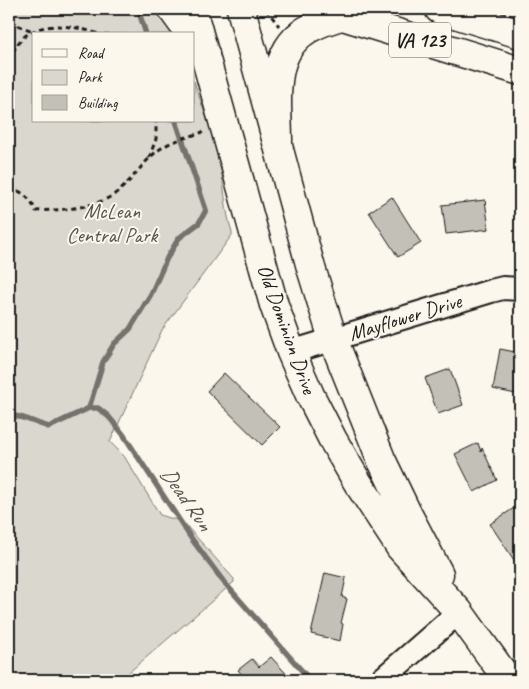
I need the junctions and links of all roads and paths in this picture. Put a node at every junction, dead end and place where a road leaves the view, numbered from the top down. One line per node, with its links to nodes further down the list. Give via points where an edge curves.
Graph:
1 (172, 9): 12 (main road)
2 (192, 9): 13 (main road, Old Dominion Drive)
3 (241, 9): 20 (main road, Old Dominion Drive)
4 (266, 9): 7 (path)
5 (439, 9): 14 (main road, VA 123)
6 (330, 12): 17 (main road, VA 123); 20 (main road, via 304,31 285,52 278,77)
7 (274, 20)
8 (9, 22): 9 (path)
9 (34, 31): 11 (path, via 52,26 80,27)
10 (32, 32): 16 (path, via 23,37)
11 (94, 32)
12 (189, 32)
13 (195, 32)
14 (520, 34)
15 (196, 42): 25 (main road, Old Dominion Drive)
16 (9, 60)
17 (520, 71)
18 (156, 122): 21 (path, via 156,139)
19 (197, 134): 21 (path, via 172,142)
20 (278, 142): 24 (main road, Old Dominion Drive)
21 (149, 158): 22 (path, via 121,189 105,200 82,206 36,211 30,200 18,190)
22 (9, 189)
23 (520, 289): 24 (street, Mayflower Drive, via 491,291)
24 (333, 339): 25 (street, Mayflower Drive); 26 (main road, Old Dominion Drive, via 391,480)
25 (291, 352): 26 (main road, Old Dominion Drive, via 321,418 363,491 400,547)
26 (460, 612): 27 (street); 28 (main road, Old Dominion Drive)
27 (381, 680)
28 (508, 680)

